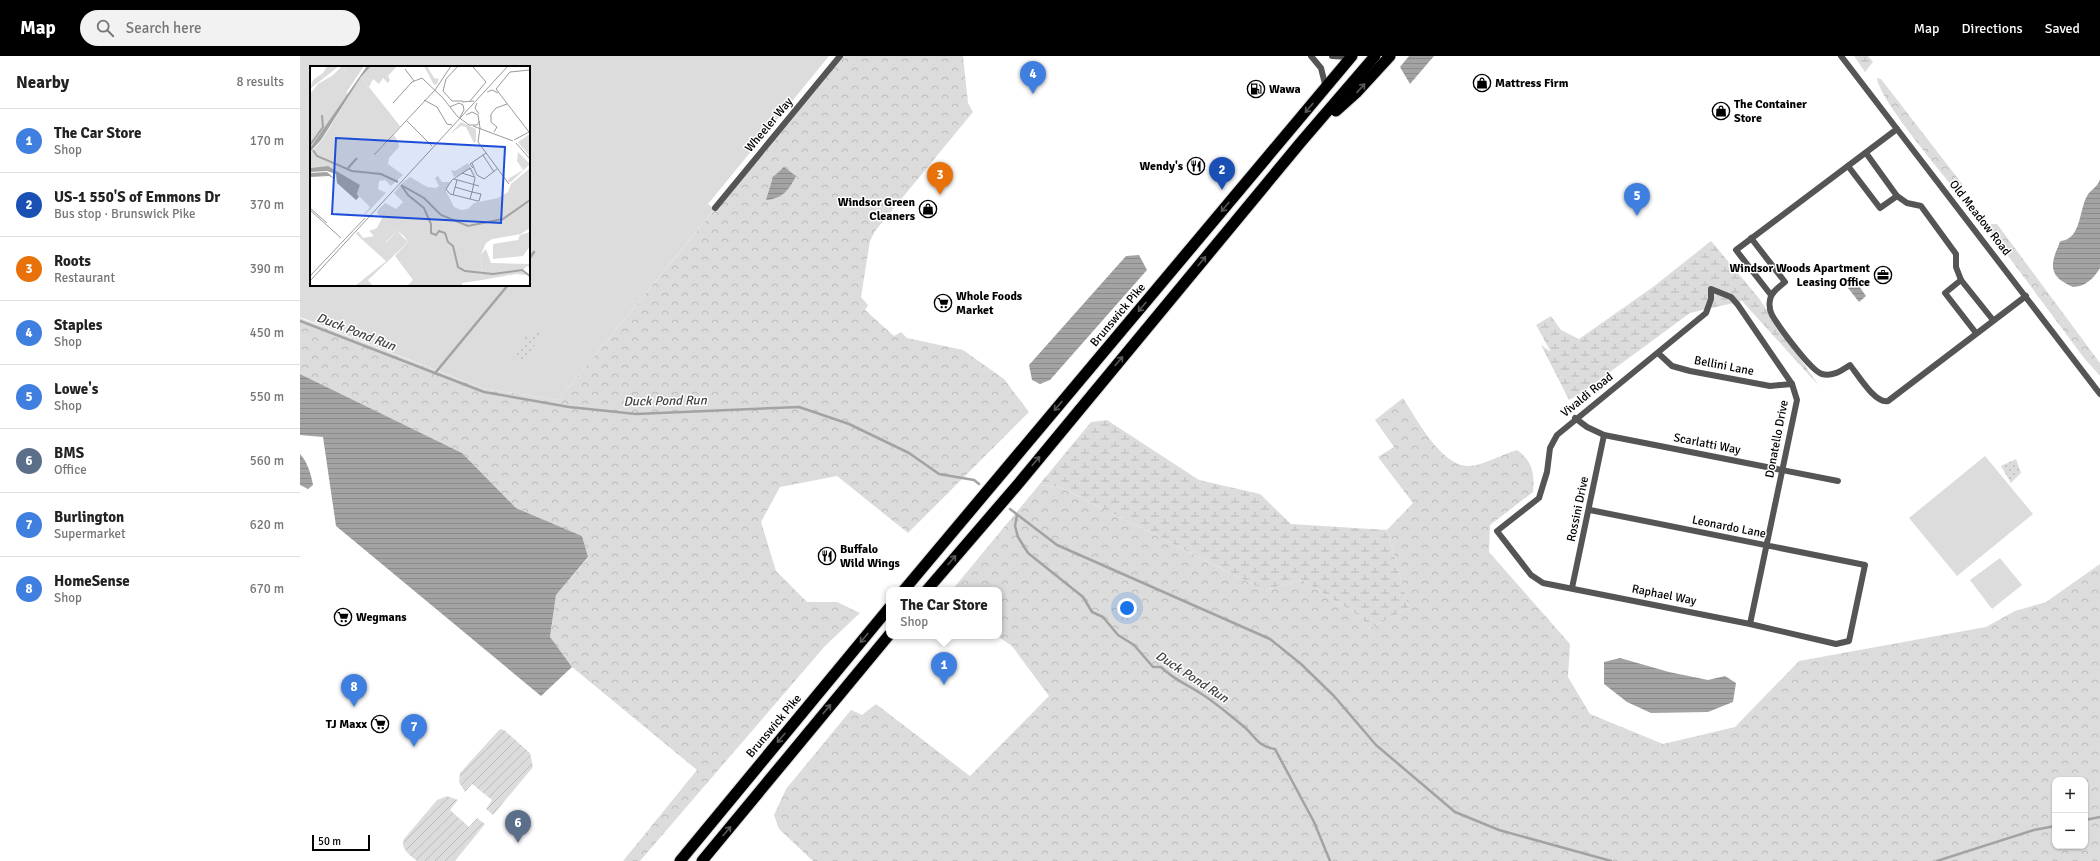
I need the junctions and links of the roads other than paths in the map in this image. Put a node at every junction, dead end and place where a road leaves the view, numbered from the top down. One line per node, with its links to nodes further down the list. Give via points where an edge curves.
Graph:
1 (840, 56): 14 (street, Wheeler Way)
2 (1311, 56): 8 (street, via 1321,68)
3 (1332, 56): 4 (street)
4 (1352, 56): 8 (highway, Brunswick Pike)
5 (1375, 56): 10 (highway)
6 (1390, 56): 10 (highway, one-way to 6, via 1356,93)
7 (1841, 56): 9 (street, Old Meadow Road)
8 (1326, 88): 32 (highway, Brunswick Pike, one-way to 32)
9 (1897, 129): 11 (street); 19 (street, Old Meadow Road)
10 (1301, 142): 33 (highway, one-way to 10, via 1029,471)
11 (1866, 152): 12 (street); 13 (street)
12 (1848, 166): 13 (street, via 1880,208); 15 (street)
13 (1896, 196): 16 (street, via 1907,203 1922,206 1956,254 1956,267)
14 (715, 208)
15 (1751, 238): 18 (street, via 1785,282); 18 (street, via 1736,250)
16 (1961, 280): 20 (street); 21 (street, via 1945,293)
17 (1711, 289): 22 (street, Vivaldi Road, via 1711,299 1706,313); 23 (street, Donatello Drive, via 1731,297 1738,305)
18 (1771, 295): 21 (street, via 1769,302 1772,314 1815,370 1829,375 1850,365 1877,399 1885,402)
19 (2026, 296): 20 (street); 24 (street, Old Meadow Road)
20 (1993, 320): 21 (street)
21 (1976, 333)
22 (1658, 353): 23 (street, Bellini Lane, via 1672,366 1690,371 1770,386); 25 (street, Vivaldi Road)
23 (1792, 384): 27 (street, Donatello Drive, via 1797,400)
24 (2100, 394)
25 (1575, 418): 26 (street, Scarlatti Way); 30 (street, Vivaldi Road, via 1557,435 1550,448 1547,472 1539,498)
26 (1604, 435): 27 (street, Scarlatti Way); 29 (street, Rossini Drive)
27 (1782, 469): 28 (street, Scarlatti Way); 31 (street, Donatello Drive)
28 (1838, 481)
29 (1590, 510): 31 (street, Leonardo Lane); 34 (street, Rossini Drive)
30 (1497, 531): 34 (street, Raphael Way, via 1531,575 1543,583)
31 (1767, 546): 36 (street, Donatello Drive); 38 (street, Leonardo Lane, via 1865,565)
32 (907, 587)
33 (930, 587)
34 (1572, 588): 36 (street, Raphael Way)
35 (886, 612): 39 (highway, Brunswick Pike, one-way to 39)
36 (1750, 624): 38 (street, Raphael Way, via 1836,644)
37 (886, 639): 42 (highway, one-way to 37)
38 (1849, 641)
39 (700, 836): 40 (highway); 41 (highway, Brunswick Pike)
40 (673, 861)
41 (680, 861)
42 (702, 861)

